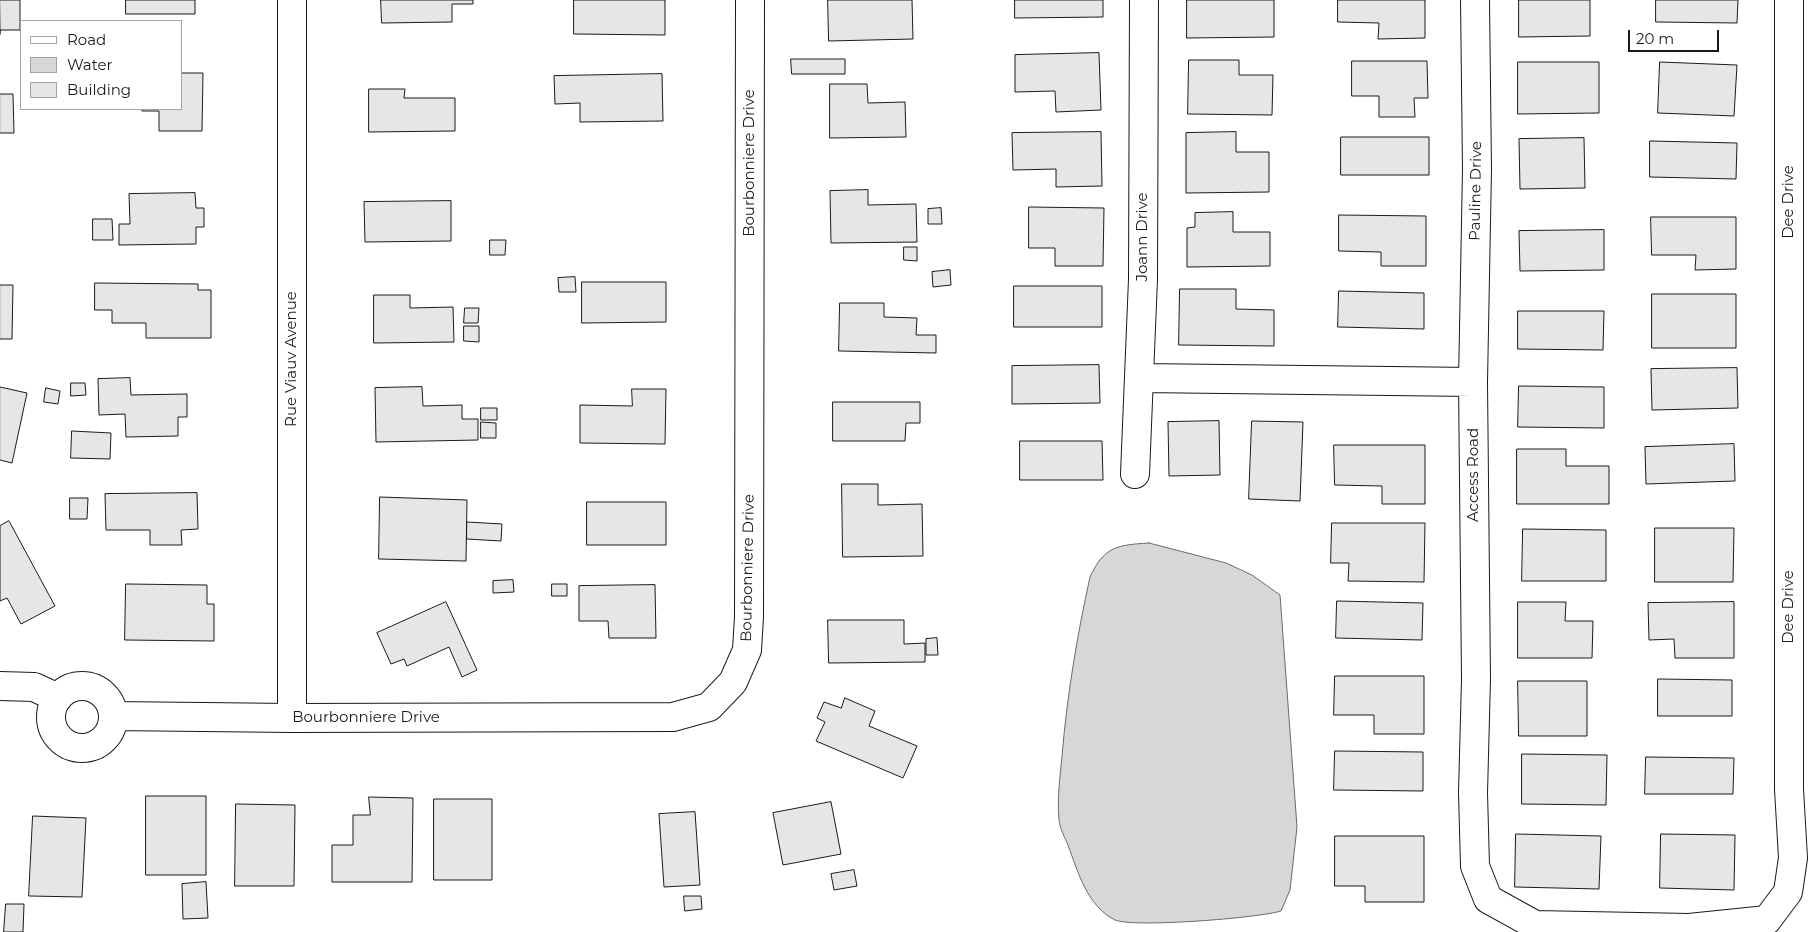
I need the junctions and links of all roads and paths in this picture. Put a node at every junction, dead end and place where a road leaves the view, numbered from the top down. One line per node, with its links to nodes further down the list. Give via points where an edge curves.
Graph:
1 (292, 0): 12 (street, Rue Viauv Avenue)
2 (750, 0): 12 (street, Bourbonniere Drive, via 749,617 747,650 733,682 708,706 673,717)
3 (1144, 0): 6 (street, Joann Drive)
4 (1476, 0): 7 (street, Pauline Drive)
5 (1789, 0): 13 (street, Dee Drive, via 1789,789 1793,858 1788,892 1767,920 1689,928 1535,925)
6 (1141, 378): 7 (street); 8 (street, Joann Drive)
7 (1474, 382): 13 (street, Access Road, via 1476,679 1473,793 1475,866)
8 (1135, 474)
9 (0, 686): 10 (street, via 34,687)
10 (58, 698): 11 (street, via 76,687 87,687 106,696); 11 (street, via 53,707 53,728 58,736 74,747 93,746 102,741 108,734)
11 (113, 716): 12 (street, Bourbonniere Drive)
12 (292, 718)
13 (1488, 899)

